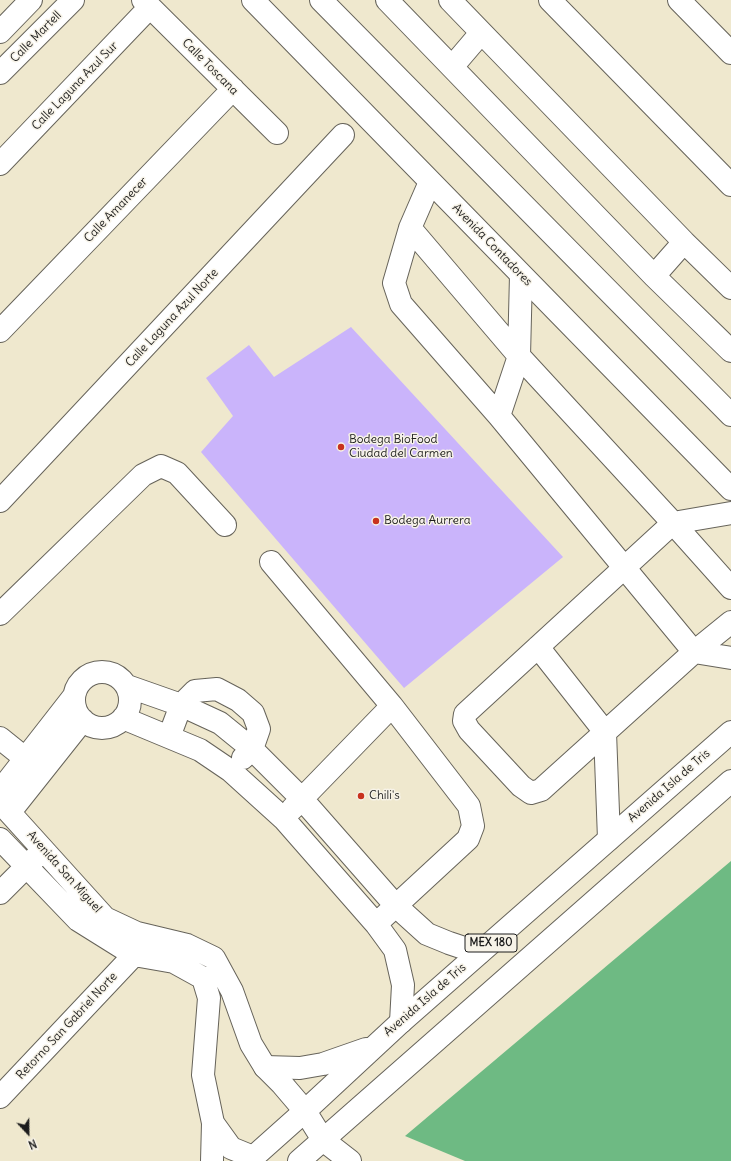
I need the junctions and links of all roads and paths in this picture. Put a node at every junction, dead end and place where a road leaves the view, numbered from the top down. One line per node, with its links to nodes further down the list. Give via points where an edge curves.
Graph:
1 (31, 0): 10 (main road)
2 (73, 0): 14 (main road, Calle Martell)
3 (253, 0): 19 (main road, Avenida Contadores)
4 (321, 0): 29 (main road)
5 (387, 0): 13 (main road)
6 (450, 0): 11 (main road)
7 (550, 0): 20 (main road)
8 (679, 0): 12 (main road)
9 (147, 4): 15 (main road, Calle Toscana); 18 (main road, Calle Laguna Azul Sur)
10 (0, 32)
11 (481, 33): 13 (main road); 22 (main road)
12 (731, 53)
13 (452, 67): 24 (main road)
14 (0, 74)
15 (233, 89): 16 (main road, Calle Toscana); 26 (main road, Calle Amanecer)
16 (277, 133)
17 (344, 135): 32 (main road, Calle Laguna Azul Norte)
18 (0, 164)
19 (430, 182): 21 (main road); 23 (main road, Avenida Contadores)
20 (731, 185)
21 (410, 228): 28 (main road); 30 (main road, via 394,283 401,304)
22 (684, 242): 24 (main road); 25 (main road)
23 (521, 275): 28 (main road); 31 (main road, Avenida Contadores)
24 (654, 276): 27 (main road)
25 (731, 288)
26 (0, 331)
27 (731, 351)
28 (519, 356): 30 (main road); 34 (main road)
29 (731, 415)
30 (499, 416): 37 (main road)
31 (731, 489)
32 (0, 501)
33 (731, 513): 34 (main road)
34 (673, 523): 37 (main road); 38 (main road)
35 (225, 525): 39 (main road, via 177,473 161,466 143,475)
36 (271, 562): 47 (main road)
37 (625, 568): 41 (main road); 42 (main road)
38 (731, 588)
39 (0, 614)
40 (731, 622): 42 (main road)
41 (538, 647): 50 (main road); 50 (main road, via 466,714 464,721 469,730 521,786 531,793 541,790)
42 (694, 652): 43 (main road); 50 (main road)
43 (731, 658)
44 (127, 686): 45 (main road, via 114,674 97,672 82,680); 46 (main road); 48 (main road, via 130,703)
45 (74, 696): 49 (main road, via 74,705); 55 (main road)
46 (181, 705): 52 (main road); 54 (main road, via 220,723); 54 (main road, via 195,691 217,689 238,700 253,713 259,729)
47 (392, 706): 60 (main road); 68 (main road, via 468,806 473,826 468,839)
48 (123, 718): 49 (main road, via 116,724 99,728); 52 (main road)
49 (83, 720): 57 (main road)
50 (605, 732): 64 (main road)
51 (731, 732): 64 (main road, Avenida Isla de Tris / MEX 180)
52 (169, 736): 56 (main road, via 200,750)
53 (0, 738): 55 (main road)
54 (252, 749): 56 (main road); 60 (main road)
55 (25, 759): 57 (main road); 59 (main road)
56 (231, 771): 62 (main road)
57 (42, 772): 61 (main road)
58 (731, 781): 78 (main road, MEX 180)
59 (0, 791)
60 (302, 799): 62 (main road); 68 (main road)
61 (5, 807): 65 (main road, Avenida San Miguel)
62 (284, 819): 69 (main road)
63 (0, 839): 66 (main road, Avenida San Miguel)
64 (609, 839): 70 (main road, Avenida Isla de Tris / MEX 180)
65 (43, 850): 66 (main road); 74 (main road, Avenida San Miguel, via 105,918 137,933 187,945 214,958 232,991 251,1044)
66 (26, 867): 67 (main road); 71 (main road, Avenida San Miguel, via 78,920)
67 (0, 893)
68 (396, 906): 69 (main road); 70 (main road, via 427,934)
69 (376, 924): 72 (main road, via 395,950 403,985)
70 (479, 953): 72 (main road, Avenida Isla de Tris / MEX 180)
71 (134, 955): 75 (main road, Retorno San Gabriel Norte); 77 (main road, Avenida San Miguel, via 174,962 203,978 209,998 203,1075)
72 (401, 1022): 73 (main road, Avenida Isla de Tris / MEX 180)
73 (373, 1047): 74 (main road, via 323,1064 300,1068); 76 (main road, Avenida Isla de Tris / MEX 180)
74 (265, 1067): 76 (main road, Avenida San Miguel)
75 (0, 1097)
76 (305, 1111): 78 (main road, Avenida San Miguel); 79 (main road, Avenida Isla de Tris / MEX 180)
77 (213, 1123): 79 (main road, Avenida San Miguel, via 231,1148); 80 (main road)
78 (323, 1140): 81 (main road, MEX 180); 82 (main road)
79 (255, 1160)
80 (212, 1161)
81 (299, 1161)
82 (350, 1161)

